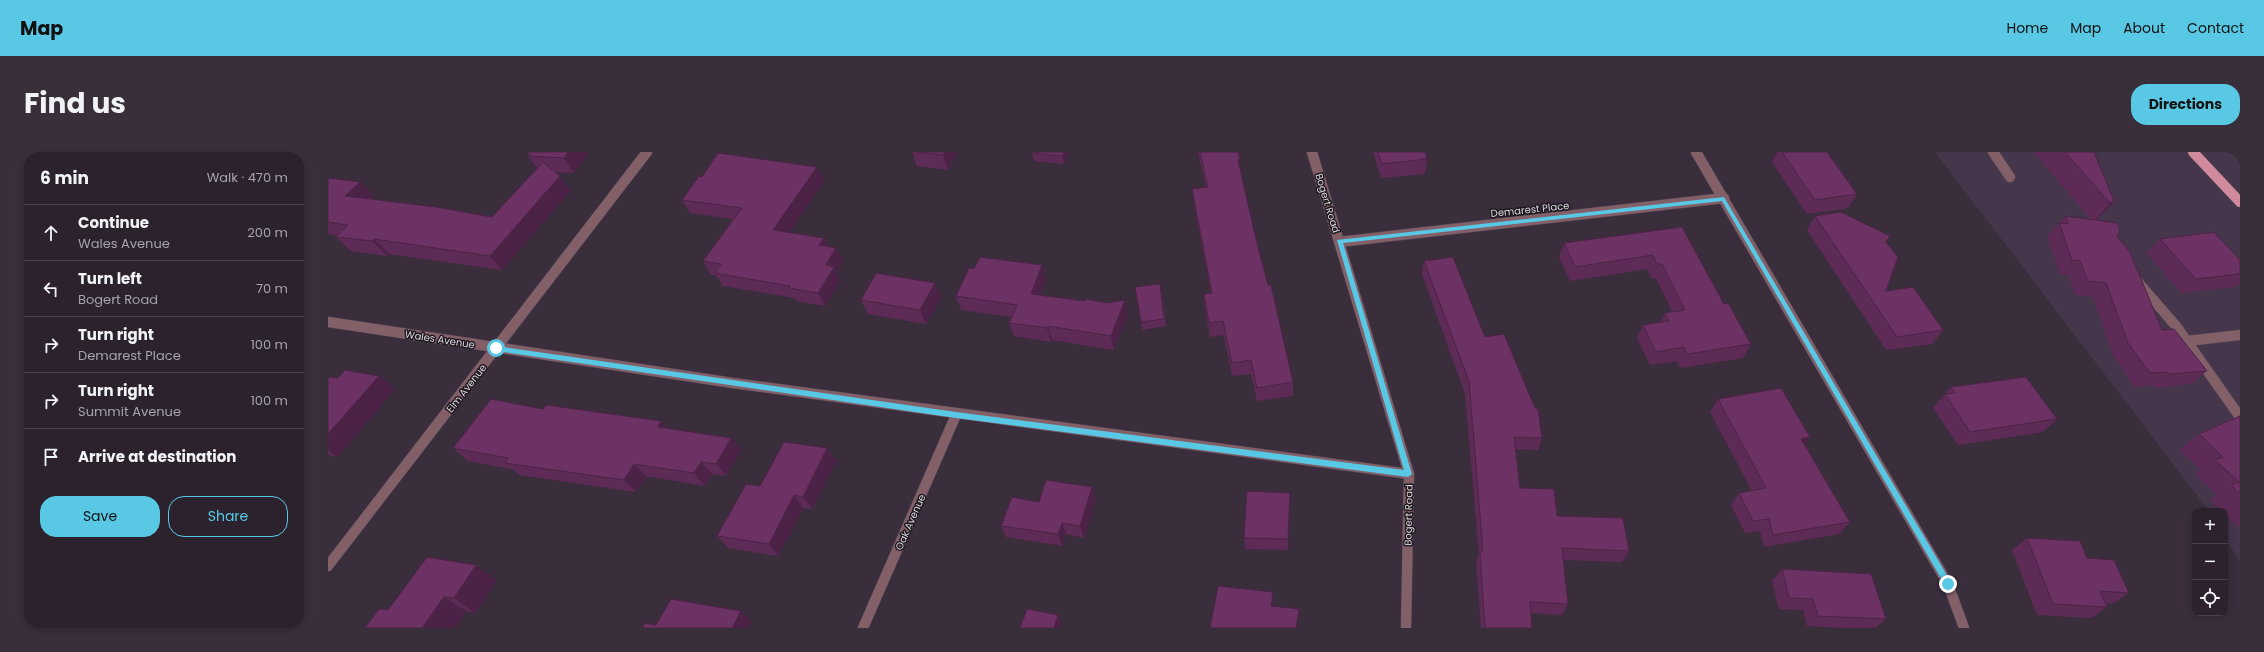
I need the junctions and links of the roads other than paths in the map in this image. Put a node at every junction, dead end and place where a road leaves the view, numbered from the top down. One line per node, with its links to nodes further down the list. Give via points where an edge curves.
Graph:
1 (647, 152): 14 (street, Elm Avenue)
2 (1312, 152): 9 (street, Bogert Road)
3 (1696, 152): 7 (street)
4 (1993, 152): 6 (street)
5 (2194, 152): 8 (main road)
6 (2010, 177)
7 (1724, 198): 9 (street, Demarest Place); 21 (street, via 1948,584)
8 (2240, 202)
9 (1339, 242): 17 (street, Bogert Road)
10 (2130, 273): 13 (street)
11 (328, 322): 14 (street, Wales Avenue)
12 (2240, 336): 13 (street)
13 (2187, 341): 16 (street)
14 (496, 348): 15 (street, Wales Avenue); 18 (street, Elm Avenue)
15 (956, 415): 17 (street, Wales Avenue); 19 (street, Oak Avenue)
16 (2240, 417)
17 (1408, 474): 20 (street, Bogert Road)
18 (328, 566)
19 (863, 628)
20 (1406, 628)
21 (1964, 628)

